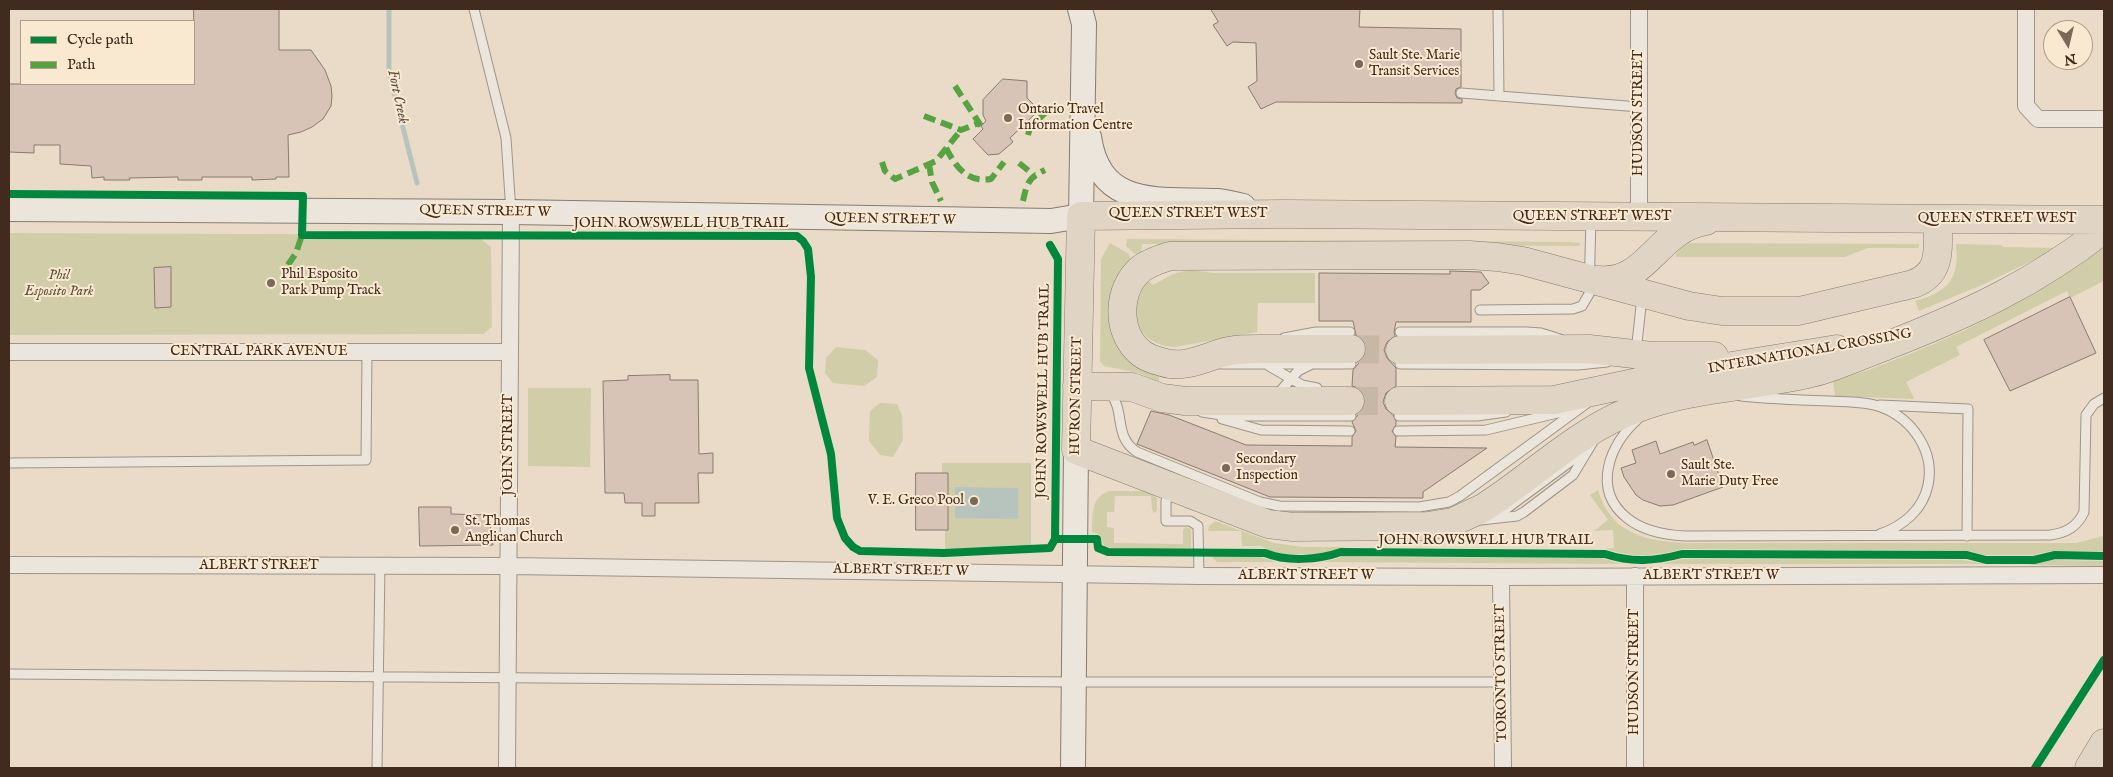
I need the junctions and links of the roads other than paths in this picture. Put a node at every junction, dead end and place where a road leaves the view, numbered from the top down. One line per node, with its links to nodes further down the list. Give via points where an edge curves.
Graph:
1 (474, 9): 12 (lane, via 506,138)
2 (1498, 9): 7 (lane)
3 (1639, 9): 9 (street, HUDSON STREET)
4 (2026, 9): 10 (street, via 2026,106 2038,119)
5 (1083, 14): 8 (main road, HURON STREET)
6 (1462, 93): 7 (lane)
7 (1499, 96): 9 (lane)
8 (1084, 97): 13 (main road, via 1095,163 1100,172 1123,191 1153,199 1219,201); 14 (main road, HURON STREET)
9 (1640, 107): 16 (street, HUDSON STREET)
10 (2104, 120)
11 (9, 209): 12 (main road, QUEEN STREET W)
12 (511, 212): 14 (main road, QUEEN STREET W, via 1042,221); 29 (street, JOHN STREET)
13 (1284, 214): 14 (highway, QUEEN STREET WEST); 15 (highway, QUEEN STREET WEST)
14 (1081, 216): 35 (highway, HURON STREET)
15 (1591, 218): 16 (highway, QUEEN STREET WEST); 21 (lane)
16 (1639, 218): 17 (highway, QUEEN STREET WEST)
17 (1719, 218): 18 (highway, QUEEN STREET WEST); 21 (highway, via 1696,223 1676,234 1627,276 1613,280)
18 (1938, 219): 19 (highway, QUEEN STREET WEST); 22 (highway, via 1936,264 1924,280 1913,284 1814,309 1782,312 1705,309)
19 (2104, 220)
20 (2104, 229): 24 (highway, via 2077,251 2022,286 1965,315)
21 (1590, 279): 22 (highway); 23 (lane, via 1587,300 1573,309); 31 (highway, via 1523,261 1469,255 1170,256 1151,263 1134,277 1123,297 1122,310 1128,335 1141,353 1152,359)
22 (1643, 294): 30 (lane)
23 (1480, 310)
24 (1924, 331): 30 (highway, INTERNATIONAL CROSSING, via 1808,355); 36 (highway, INTERNATIONAL CROSSING, via 1814,373)
25 (1351, 349): 31 (highway, via 1230,351); 33 (lane)
26 (1400, 349): 30 (lane, via 1578,364); 30 (highway, via 1588,350)
27 (9, 352): 28 (street, CENTRAL PARK AVENUE)
28 (367, 352): 29 (street, CENTRAL PARK AVENUE); 50 (lane, via 366,460)
29 (509, 352): 59 (street, JOHN STREET)
30 (1648, 363): 37 (lane, via 1580,388); 37 (highway, INTERNATIONAL CROSSING, via 1610,389)
31 (1177, 364): 32 (lane)
32 (1263, 364): 33 (lane); 34 (lane)
33 (1315, 364): 34 (lane, via 1302,368)
34 (1292, 379): 40 (lane); 40 (lane, via 1307,387 1324,388)
35 (1088, 386): 38 (highway, via 1132,387); 49 (highway, HURON STREET); 51 (lane, via 1111,392 1120,412 1121,432 1128,446)
36 (1694, 393): 41 (lane); 45 (highway, INTERNATIONAL CROSSING, via 1637,408); 55 (lane, via 1661,404 1642,415 1615,445 1609,462 1608,482 1614,503 1628,519 1671,535)
37 (1572, 397): 43 (highway, INTERNATIONAL CROSSING); 47 (lane, via 1560,414 1486,430); 51 (lane, via 1460,496 1435,506 1270,505)
38 (1162, 398): 40 (highway); 44 (lane)
39 (2104, 398): 56 (lane, via 2094,404 2086,415 2085,503 2076,525 2060,534)
40 (1268, 401): 42 (highway)
41 (1869, 404): 55 (lane, via 1892,413 1917,434 1927,454 1930,474 1922,502 1911,516 1890,530); 56 (lane, via 1968,409)
42 (1351, 409): 44 (lane, via 1228,416)
43 (1399, 409)
44 (1203, 412): 46 (lane, via 1261,430)
45 (1616, 418): 48 (lane); 54 (highway, INTERNATIONAL CROSSING, via 1576,441 1491,503)
46 (1350, 431)
47 (1398, 431)
48 (1594, 439): 53 (lane, via 1581,454 1510,506); 53 (lane, via 1566,482 1517,516)
49 (1076, 450): 51 (highway, INTERNATIONAL CROSSING); 60 (main road, HURON STREET)
50 (9, 463)
51 (1149, 467): 52 (highway, INTERNATIONAL CROSSING)
52 (1172, 487): 54 (highway, INTERNATIONAL CROSSING, via 1255,521 1280,526 1415,527); 62 (lane, via 1166,501 1166,521 1193,522 1198,526)
53 (1484, 520): 54 (lane)
54 (1453, 522)
55 (1867, 536): 56 (lane)
56 (1967, 536)
57 (9, 565): 58 (street, ALBERT STREET)
58 (380, 566): 59 (street, ALBERT STREET); 66 (lane)
59 (508, 566): 60 (street, ALBERT STREET W); 67 (street, JOHN STREET)
60 (1075, 574): 62 (street, ALBERT STREET W); 68 (main road, HURON STREET)
61 (2104, 575): 63 (street, ALBERT STREET W)
62 (1199, 576): 64 (street, ALBERT STREET W)
63 (1635, 576): 64 (street, ALBERT STREET W); 75 (street, HUDSON STREET)
64 (1501, 577): 69 (street, TORONTO STREET)
65 (9, 674): 66 (lane)
66 (377, 676): 67 (lane); 71 (lane)
67 (508, 677): 68 (lane); 72 (street, JOHN STREET)
68 (1074, 682): 69 (lane); 73 (main road, HURON STREET)
69 (1501, 682): 74 (street, TORONTO STREET)
70 (2104, 742): 76 (highway)
71 (377, 768)
72 (507, 768)
73 (1073, 768)
74 (1503, 768)
75 (1635, 768)
76 (2089, 768)

